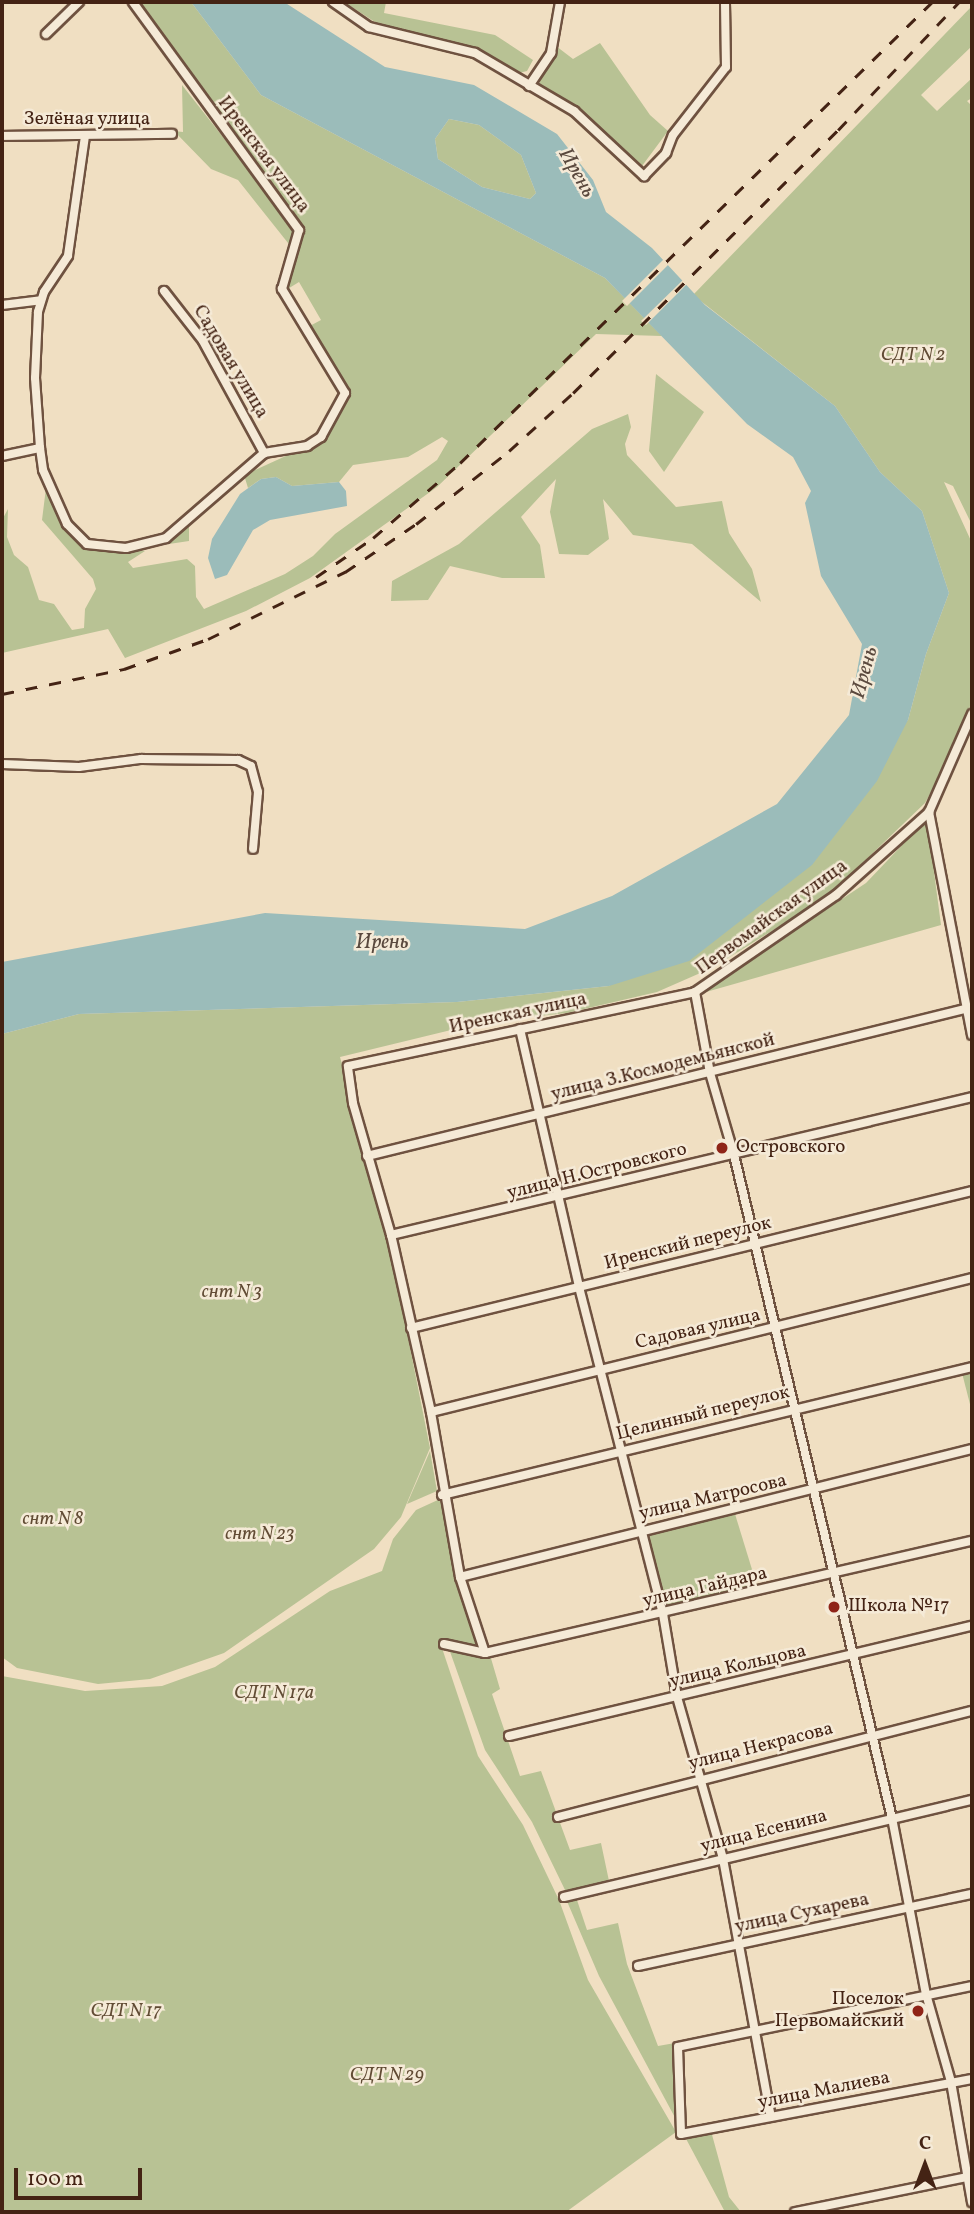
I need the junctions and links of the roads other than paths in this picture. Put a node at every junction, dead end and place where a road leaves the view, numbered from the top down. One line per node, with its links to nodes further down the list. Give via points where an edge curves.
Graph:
1 (79, 2): 6 (street)
2 (133, 2): 15 (street, Иренская улица, via 299,230 282,289 345,393 321,438 307,446)
3 (333, 2): 7 (street, via 369,27 475,53)
4 (560, 2): 7 (street, via 551,52)
5 (725, 2): 7 (street, via 726,66 673,135 666,153 644,176 575,111)
6 (46, 34)
7 (528, 86)
8 (172, 134): 9 (street, Зелёная улица)
9 (85, 135): 10 (street, Зелёная улица); 12 (street, via 68,256)
10 (2, 136)
11 (164, 291): 15 (street, Садовая улица, via 203,341)
12 (41, 300): 13 (street); 14 (street, via 35,378)
13 (2, 305)
14 (40, 448): 15 (street, via 43,470 67,524 87,544 126,548 166,538); 16 (street)
15 (264, 453)
16 (2, 456)
17 (972, 714): 19 (street, Первомайская улица)
18 (2, 764): 20 (street, via 79,767 141,760 229,760 251,766 255,780)
19 (929, 812): 21 (street, Первомайская улица, via 836,895); 22 (street)
20 (253, 849)
21 (695, 992): 23 (street, Иренская улица); 25 (street)
22 (965, 1009): 24 (street); 25 (street, улица З.Космодемьянской)
23 (520, 1029): 27 (street); 29 (street, Иренская улица, via 348,1066)
24 (972, 1035)
25 (710, 1073): 27 (street, улица З.Космодемьянской); 28 (street)
26 (972, 1097): 28 (street, улица Н.Островского)
27 (539, 1114): 29 (street, улица З.Космодемьянской); 31 (street)
28 (734, 1155): 31 (street, улица Н.Островского); 33 (street)
29 (367, 1156): 32 (street)
30 (972, 1191): 33 (street, Иренский переулок)
31 (561, 1198): 32 (street, улица Н.Островского); 35 (street)
32 (391, 1235): 36 (street)
33 (753, 1244): 35 (street, Иренский переулок); 37 (street)
34 (972, 1278): 37 (street, Садовая улица)
35 (579, 1287): 36 (street, Иренский переулок); 39 (street)
36 (411, 1328): 41 (street)
37 (773, 1329): 39 (street, Садовая улица); 40 (street)
38 (972, 1367): 40 (street, Целинный переулок)
39 (600, 1369): 41 (street, Садовая улица); 43 (street)
40 (793, 1408): 43 (street, Целинный переулок); 44 (street)
41 (431, 1412): 45 (street)
42 (972, 1449): 44 (street, улица Матросова)
43 (622, 1451): 45 (street, Целинный переулок); 46 (street)
44 (814, 1491): 46 (street, улица Матросова); 48 (street)
45 (442, 1495): 49 (street)
46 (639, 1531): 49 (street, улица Матросова); 50 (street)
47 (972, 1541): 48 (street, улица Гайдара)
48 (834, 1573): 50 (street, улица Гайдара); 54 (street)
49 (460, 1577): 53 (street)
50 (663, 1614): 53 (street, улица Гайдара); 55 (street)
51 (972, 1626): 54 (street, улица Кольцова)
52 (444, 1644): 53 (street, улица Гайдара)
53 (485, 1653)
54 (853, 1657): 55 (street, улица Кольцова); 57 (street)
55 (677, 1697): 58 (street, улица Кольцова); 59 (street)
56 (972, 1711): 57 (street, улица Некрасова)
57 (873, 1735): 59 (street, улица Некрасова); 62 (street)
58 (509, 1736)
59 (701, 1778): 61 (street, улица Некрасова); 63 (street)
60 (972, 1800): 62 (street, улица Есенина)
61 (558, 1817)
62 (892, 1818): 63 (street, улица Есенина); 66 (street)
63 (723, 1859): 65 (street, улица Есенина); 67 (street)
64 (972, 1894): 66 (street, улица Сухарева)
65 (564, 1897)
66 (912, 1906): 67 (street, улица Сухарева); 70 (street)
67 (738, 1943): 68 (street, улица Сухарева); 71 (street)
68 (638, 1966)
69 (972, 1986): 70 (street)
70 (926, 1994): 71 (street); 73 (street)
71 (755, 2032): 74 (street); 74 (street, улица Малиева, via 678,2047 681,2134)
72 (972, 2078): 73 (street, улица Малиева)
73 (951, 2082): 74 (street, улица Малиева); 75 (street)
74 (771, 2117)
75 (970, 2176): 76 (street); 77 (street)
76 (972, 2202)
77 (796, 2212)

